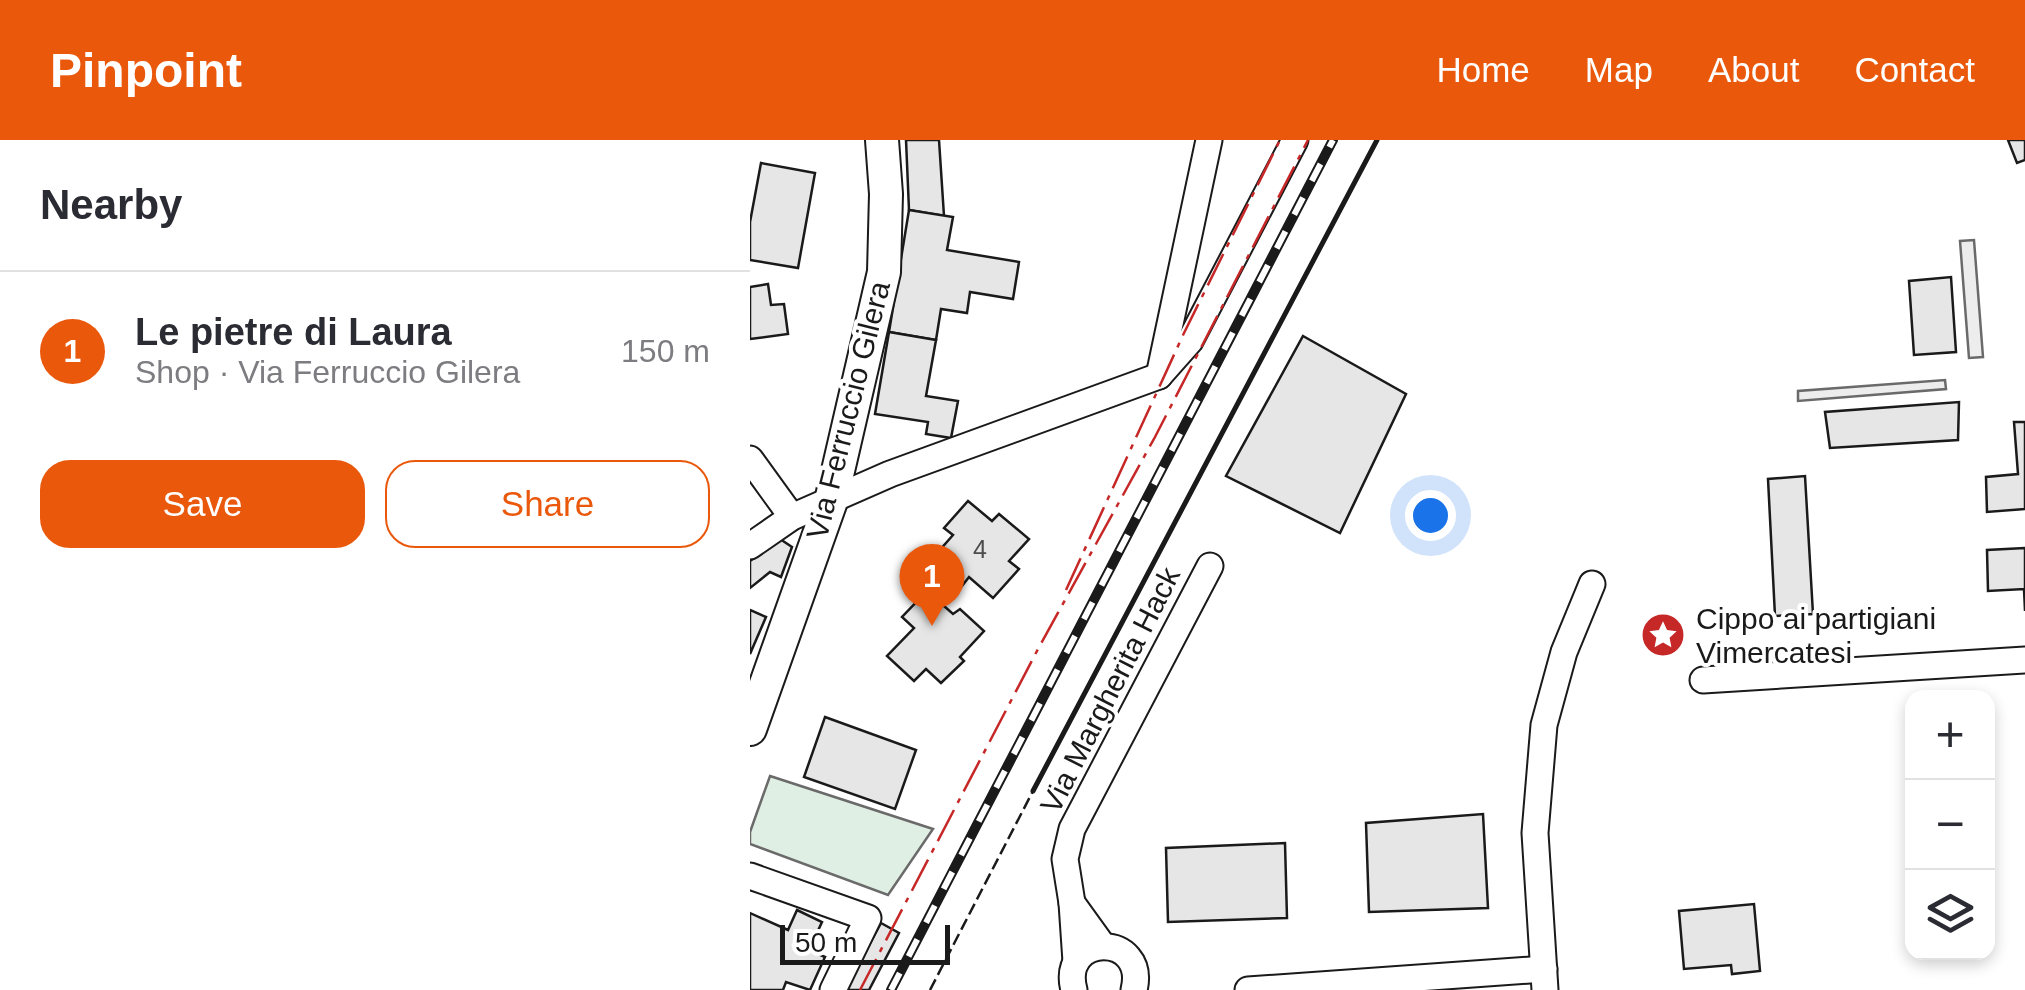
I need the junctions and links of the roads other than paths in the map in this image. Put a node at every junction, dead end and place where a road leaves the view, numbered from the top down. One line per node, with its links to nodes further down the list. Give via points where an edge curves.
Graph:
1 (882, 140): 6 (main road, Via Ferruccio Gilera, via 884,272)
2 (1209, 140): 4 (street)
3 (1295, 140): 4 (street, via 1190,342)
4 (1159, 376): 6 (street)
5 (750, 459): 7 (street)
6 (831, 501): 7 (street); 13 (main road, Via Ferruccio Gilera)
7 (792, 517): 8 (street)
8 (750, 546)
9 (1210, 566): 15 (street, Via Margherita Hack, via 1072,829 1065,860)
10 (1592, 584): 18 (street, via 1544,725 1535,833)
11 (2025, 660): 12 (street)
12 (1703, 680)
13 (750, 729)
14 (750, 876): 20 (street, via 868,918)
15 (1072, 903): 16 (street); 17 (street, Via Margherita Hack)
16 (1104, 946): 17 (street); 19 (street, via 1128,957)
17 (1076, 962): 21 (street, Via Margherita Hack)
18 (1544, 979): 22 (street)
19 (1141, 987)
20 (833, 990)
21 (1074, 990)
22 (1248, 990)

